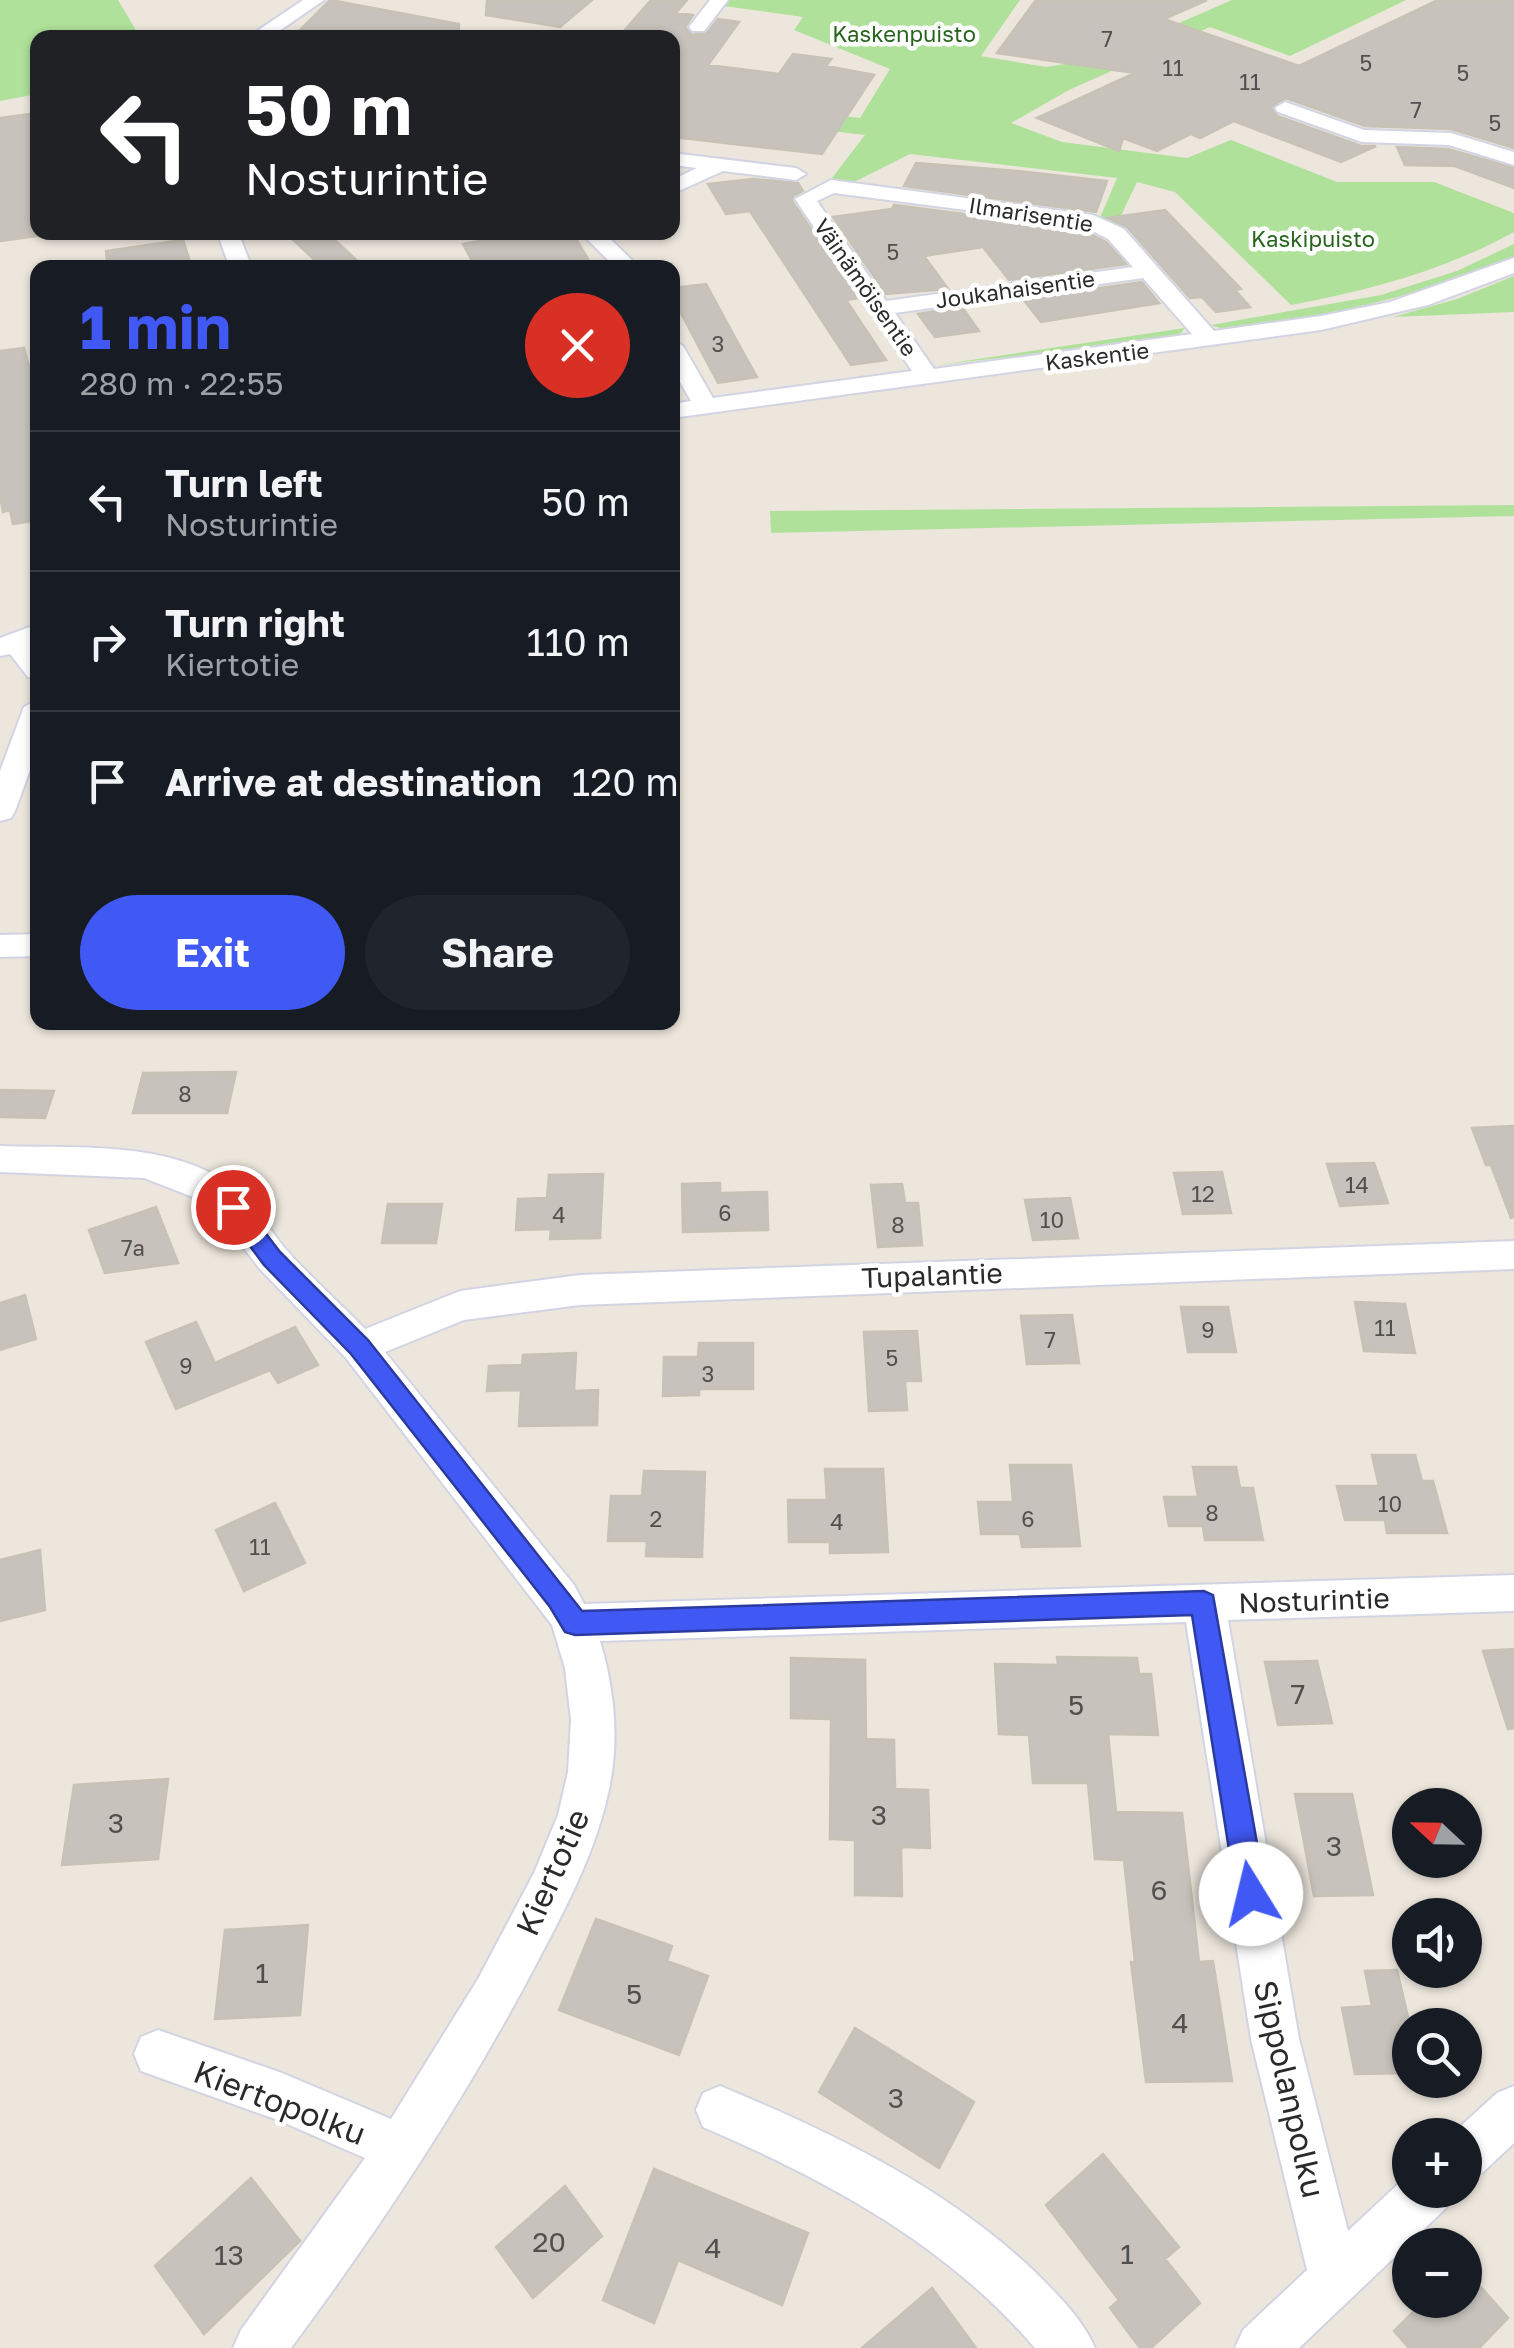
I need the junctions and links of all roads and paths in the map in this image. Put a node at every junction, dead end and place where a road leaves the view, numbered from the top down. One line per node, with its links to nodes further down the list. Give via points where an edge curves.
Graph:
1 (315, 0): 4 (street)
2 (719, 0): 3 (street)
3 (698, 27)
4 (268, 30)
5 (1285, 108): 6 (street, via 1362,136 1451,139)
6 (1514, 160)
7 (680, 161): 8 (street)
8 (720, 165): 9 (street); 10 (street)
9 (796, 174)
10 (680, 184)
11 (805, 199): 15 (street, Ilmarisentie, via 831,186 1086,219 1116,234); 16 (street, Väinämöisentie)
12 (599, 240): 13 (street)
13 (620, 260)
14 (1514, 266): 17 (street, Kaskentie, via 1384,311)
15 (1148, 271): 16 (street, Joukahaisentie); 17 (street, Ilmarisentie)
16 (882, 308): 19 (street, Väinämöisentie)
17 (1210, 340): 19 (street, Kaskentie)
18 (680, 360): 20 (street)
19 (927, 376): 20 (street, Kaskentie)
20 (706, 406): 21 (street, Kaskentie)
21 (680, 410)
22 (30, 730): 23 (street)
23 (0, 811)
24 (30, 945): 25 (street)
25 (0, 946)
26 (0, 1159): 28 (street, Kiertotie, via 144,1165 210,1190)
27 (1514, 1255): 28 (street, Tupalantie, via 580,1290 460,1306)
28 (360, 1347): 31 (street, Kiertotie)
29 (1514, 1594): 30 (street, Nosturintie)
30 (1204, 1603): 31 (street, Nosturintie); 38 (street, Sippolanpolku, via 1275,2039)
31 (575, 1623): 36 (street, Kiertotie, via 592,1733 586,1794 566,1857 482,2021)
32 (158, 2054): 36 (street, Kiertopolku)
33 (720, 2110): 40 (street, via 862,2174 1002,2273)
34 (1514, 2110): 35 (street)
35 (1482, 2140)
36 (402, 2149): 39 (street, Kiertotie)
37 (1409, 2208): 38 (street)
38 (1334, 2278): 41 (street)
39 (259, 2348)
40 (1069, 2348)
41 (1261, 2348)

